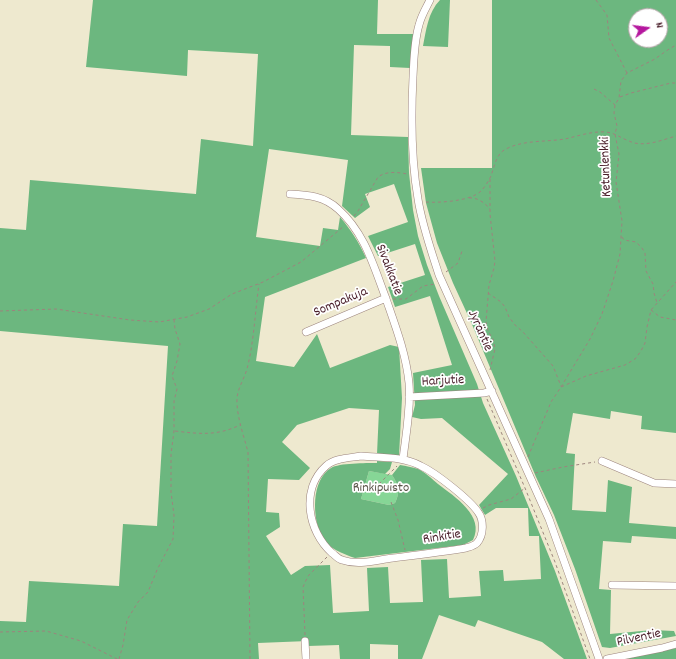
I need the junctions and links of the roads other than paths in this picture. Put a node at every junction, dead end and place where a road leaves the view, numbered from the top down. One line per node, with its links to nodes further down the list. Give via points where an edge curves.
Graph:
1 (430, 0): 5 (street, Jyräntie, via 419,24 415,44 412,139 418,199 427,239 441,278)
2 (290, 194): 3 (street, Sivakkatie, via 316,196 337,208 356,228 369,252)
3 (386, 299): 4 (street, Sompakuja); 6 (street, Sivakkatie, via 405,355)
4 (306, 332)
5 (492, 391): 6 (street, Harjutie); 15 (street, Jyräntie, via 549,519)
6 (410, 398): 7 (street, Harjutie)
7 (402, 459): 7 (street, Rinkitie, via 422,466 455,489 479,512 483,523 481,536 476,544 466,548 373,562 355,563 340,560 319,538 311,517 310,497 317,476 327,465 343,459 361,456)
8 (602, 461): 9 (street, via 654,483)
9 (676, 484)
10 (612, 585): 11 (street)
11 (676, 586)
12 (305, 641): 14 (street)
13 (676, 644): 16 (street, Pilventie)
14 (306, 659)
15 (599, 659)
16 (607, 659)

